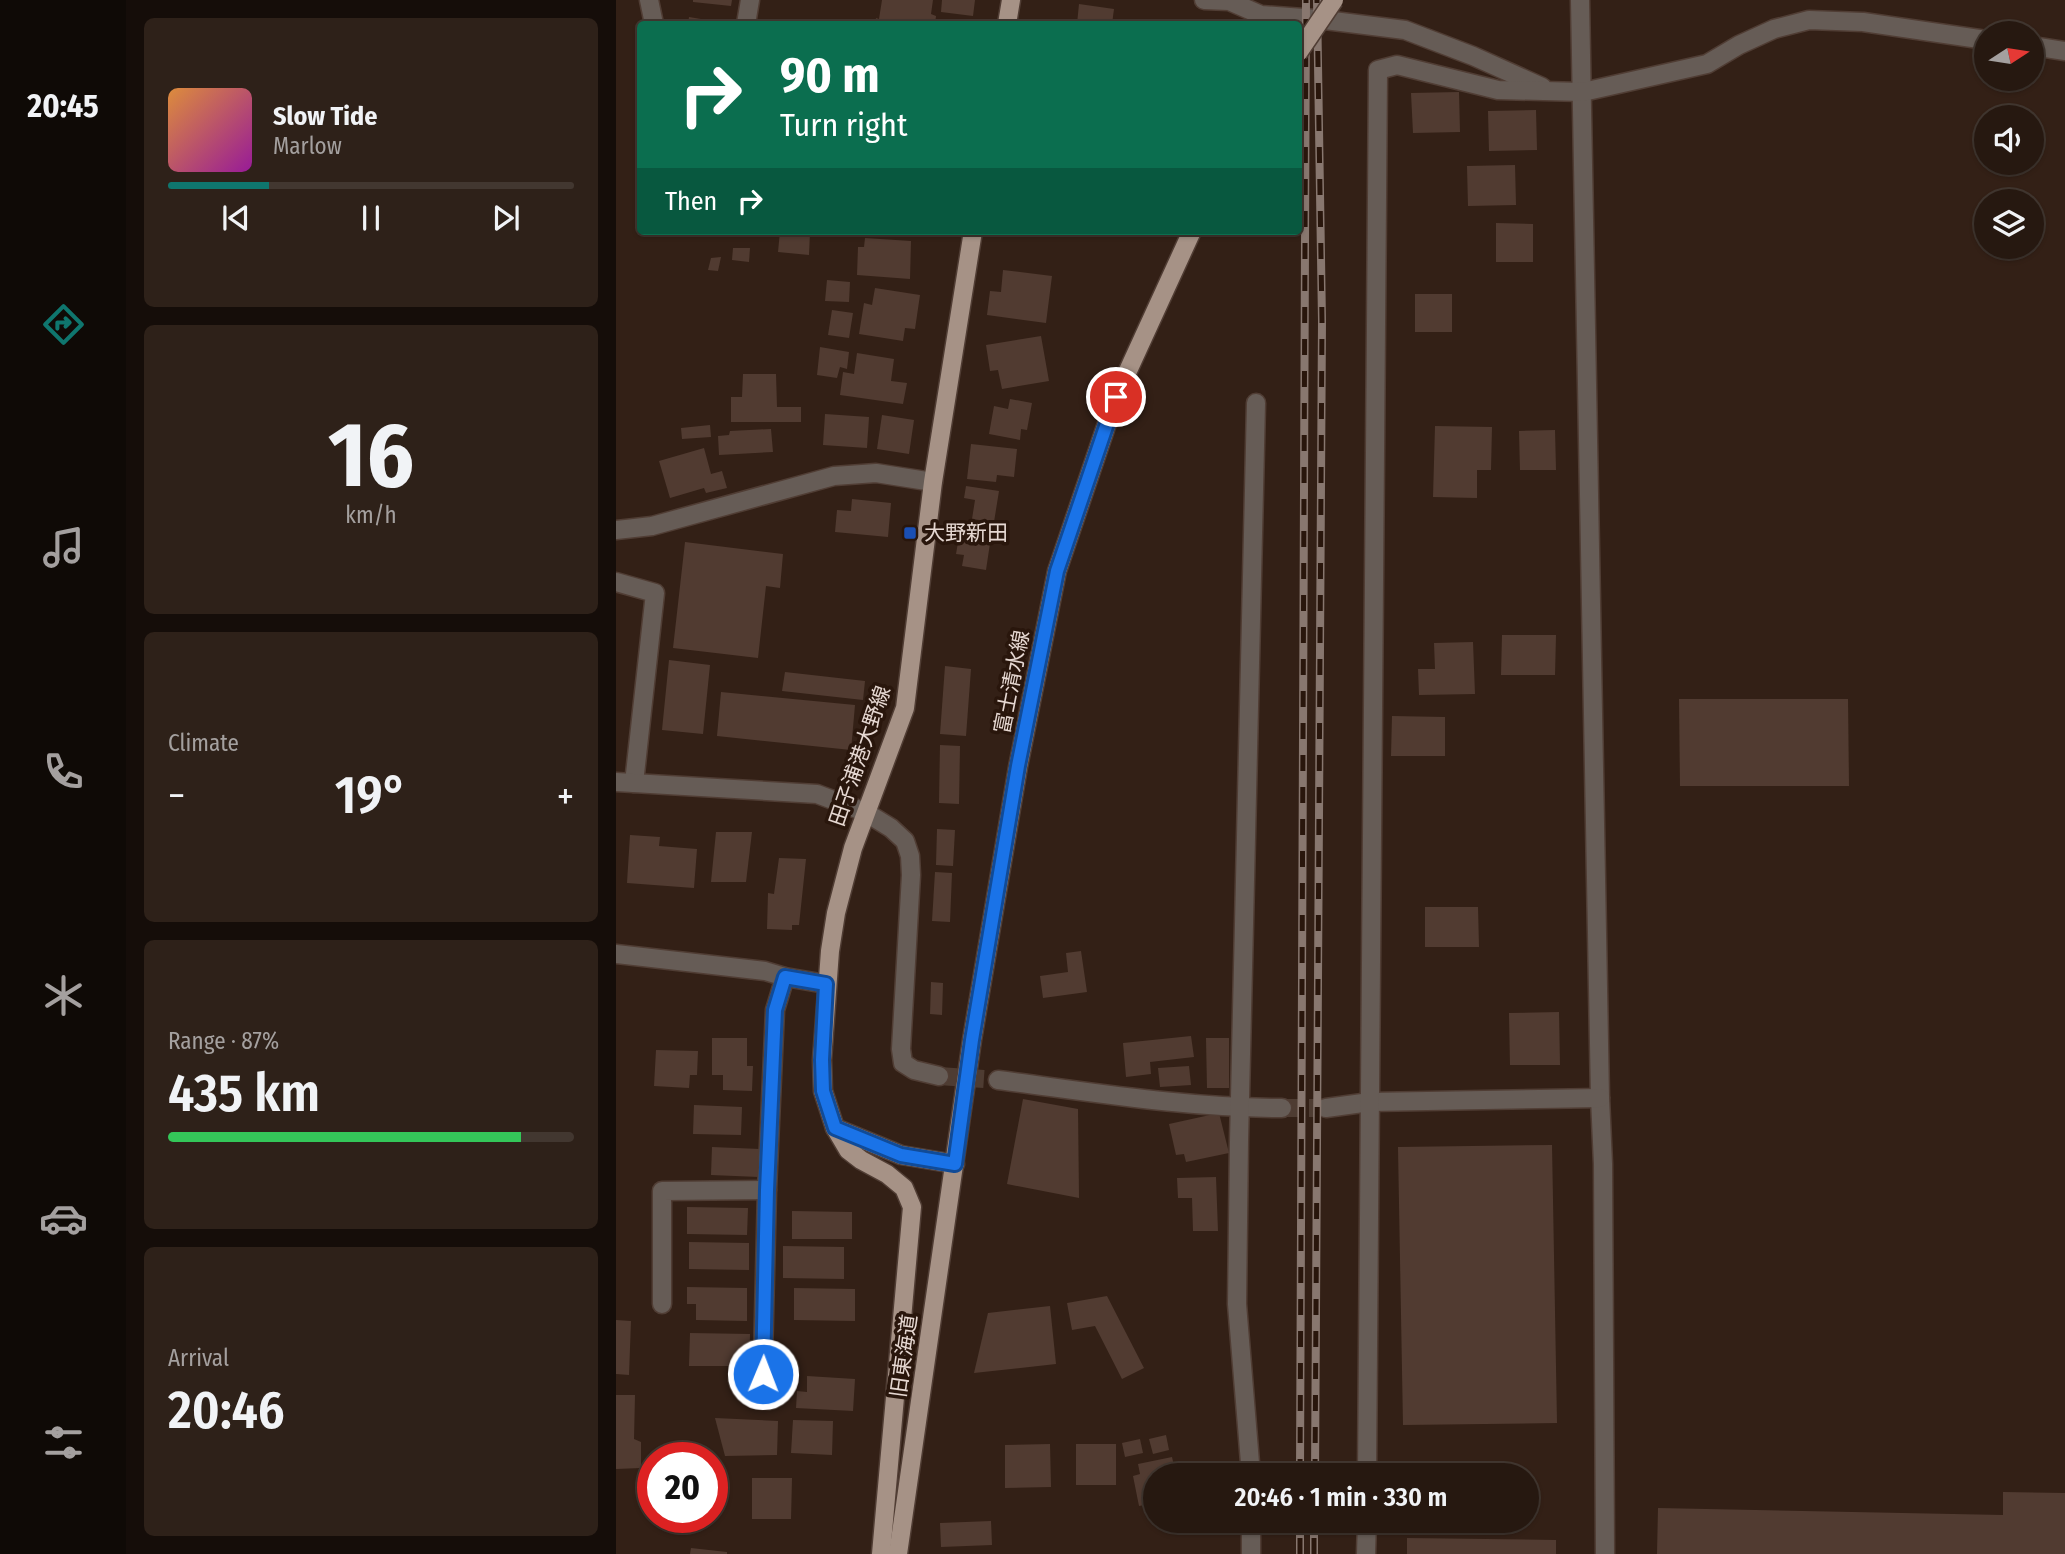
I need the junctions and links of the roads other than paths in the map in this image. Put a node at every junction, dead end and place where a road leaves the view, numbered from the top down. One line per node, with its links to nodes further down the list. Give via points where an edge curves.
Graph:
1 (649, 0): 7 (street)
2 (750, 0): 8 (street)
3 (1011, 0): 9 (main road)
4 (1204, 0): 14 (street, via 1229,1 1261,15 1405,30)
5 (1334, 0): 11 (main road, bridge)
6 (1580, 0): 15 (street)
7 (653, 21)
8 (746, 21)
9 (1008, 21)
10 (1974, 38): 15 (street, via 1863,22 1809,20 1774,29 1707,64)
11 (1302, 47)
12 (2044, 48): 13 (street)
13 (2065, 51)
14 (1551, 91): 15 (street); 30 (street, via 1498,90 1397,65 1378,70)
15 (1583, 92): 29 (street)
16 (973, 235): 19 (main road, 田子浦港大野線)
17 (1191, 235): 35 (main road, 富士清水線, via 1116,397 1057,571 1018,766)
18 (1256, 403): 31 (street)
19 (933, 482): 20 (street, via 876,473 834,476 652,526); 23 (main road, 田子浦港大野線, via 905,708)
20 (616, 530)
21 (616, 582): 22 (street, via 655,593)
22 (625, 782): 23 (street, via 817,794)
23 (865, 812): 26 (main road, 田子浦港大野線, via 836,913); 27 (street, via 905,841 910,856 901,1049 903,1063)
24 (616, 954): 25 (street)
25 (785, 977): 26 (street); 36 (street, via 775,1010)
26 (826, 984): 34 (main road, 田子浦港大野線, via 823,1091)
27 (939, 1076)
28 (998, 1080): 31 (street)
29 (1600, 1098): 30 (street); 47 (street)
30 (1370, 1102): 33 (street); 40 (street)
31 (1239, 1108): 32 (street); 39 (street, via 1237,1304)
32 (1282, 1108)
33 (1325, 1108)
34 (835, 1128): 35 (main road, via 901,1155); 43 (main road, 田子浦港大野線, via 848,1150 904,1188 912,1207)
35 (955, 1164): 44 (main road, 旧東海道)
36 (767, 1190): 37 (street, via 662,1191); 38 (street)
37 (662, 1304)
38 (762, 1400)
39 (1250, 1463)
40 (1367, 1463)
41 (1251, 1533): 45 (street)
42 (1367, 1533): 46 (street)
43 (881, 1554)
44 (898, 1554)
45 (1251, 1554)
46 (1366, 1554)
47 (1605, 1554)

